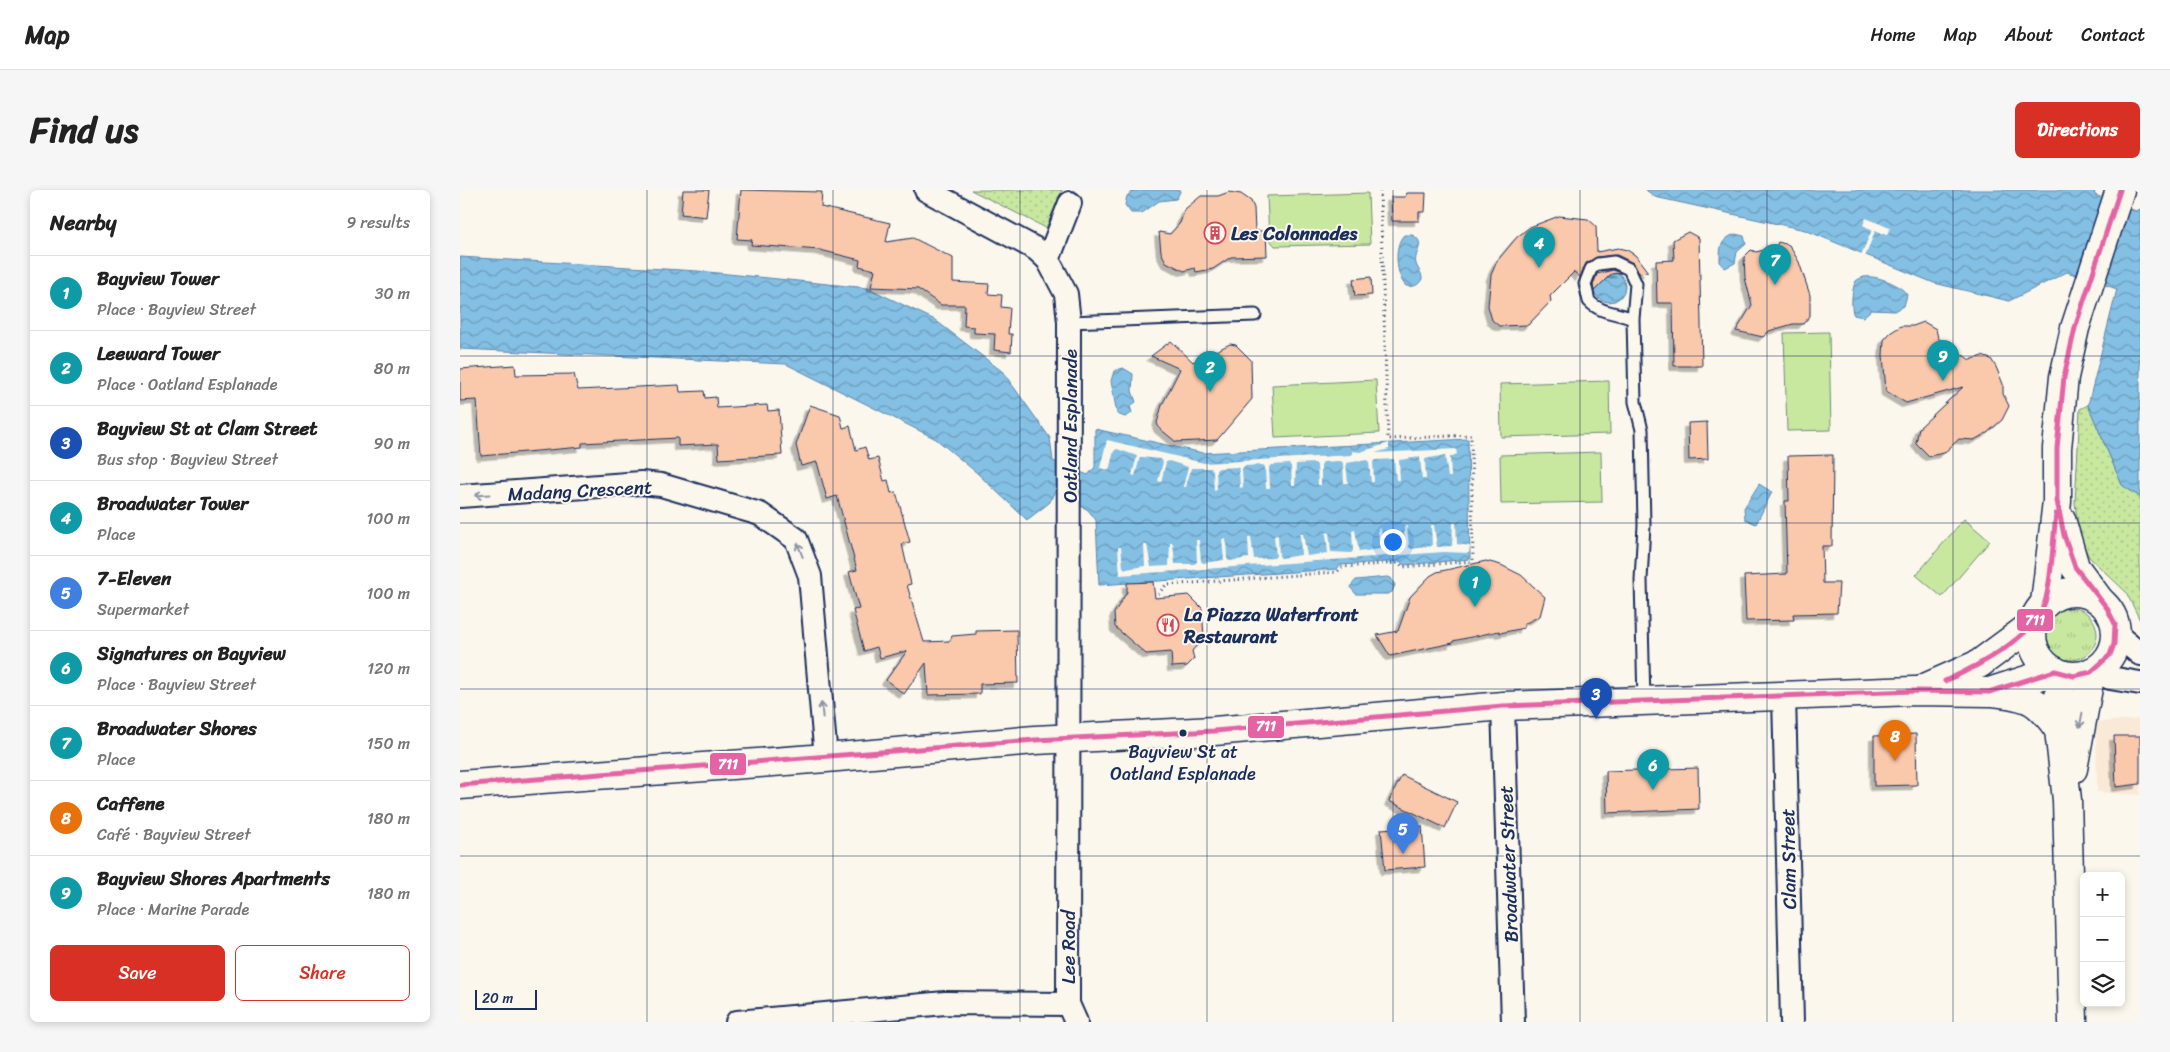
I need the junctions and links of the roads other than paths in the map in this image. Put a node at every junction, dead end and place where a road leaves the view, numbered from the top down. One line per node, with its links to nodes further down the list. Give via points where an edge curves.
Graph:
1 (926, 190): 4 (street, Oatland Esplanade, via 1036,249)
2 (2120, 192): 9 (main road, via 2075,328 2064,377 2057,448)
3 (1070, 203): 4 (street)
4 (1048, 260): 7 (street, Oatland Esplanade, via 1066,294)
5 (1255, 315): 7 (lane)
6 (1633, 319): 6 (lane, via 1636,284 1633,276 1622,264 1598,264 1584,284 1589,301 1602,312); 20 (lane, via 1635,402 1642,430)
7 (1069, 322): 23 (street, Oatland Esplanade)
8 (460, 496): 24 (street, Madang Crescent, one-way to 8, via 810,576 796,539 760,514 661,485)
9 (2057, 501): 10 (main road, via 2075,567); 11 (main road)
10 (2100, 601): 11 (main road, via 2085,593 2070,592 2056,595); 12 (main road, via 2112,615)
11 (2039, 614): 15 (main road, via 2032,635 2038,656); 17 (main road, via 1979,664 1947,680)
12 (2116, 634): 13 (street); 14 (main road, via 2110,655)
13 (2140, 654)
14 (2093, 671): 15 (main road, via 2074,676); 16 (street, via 2110,678); 26 (main road, one-way to 26)
15 (2057, 672): 18 (main road); 22 (main road)
16 (2140, 683)
17 (1914, 691): 18 (main road); 19 (main road)
18 (1989, 692): 22 (main road, via 2027,698 2039,704)
19 (1784, 696): 20 (main road); 30 (street, Clam Street)
20 (1644, 701): 21 (main road)
21 (1503, 706): 23 (main road, via 1214,731); 29 (street, Broadwater Street)
22 (2059, 730): 26 (main road)
23 (1067, 738): 24 (main road); 27 (street, Lee Road)
24 (826, 758): 25 (main road)
25 (460, 785)
26 (2067, 800): 31 (main road)
27 (1068, 1016): 28 (street, Lee Road, via 945,1003)
28 (737, 1022)
29 (1513, 1022)
30 (1792, 1022)
31 (2073, 1022)

